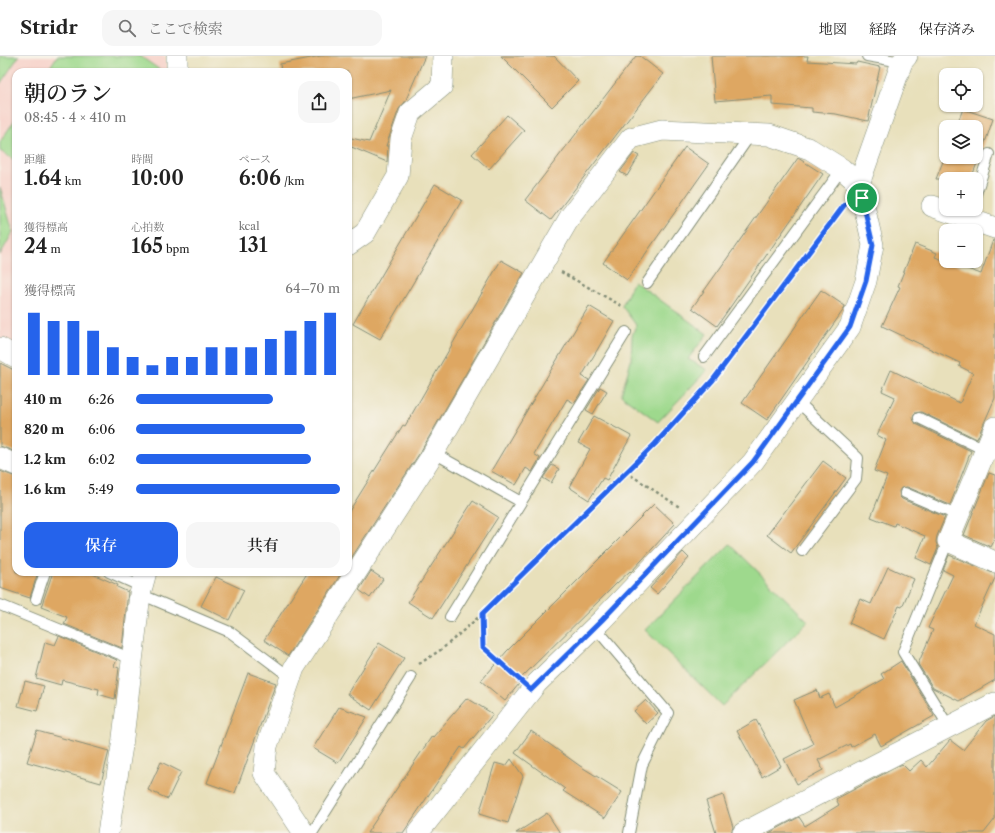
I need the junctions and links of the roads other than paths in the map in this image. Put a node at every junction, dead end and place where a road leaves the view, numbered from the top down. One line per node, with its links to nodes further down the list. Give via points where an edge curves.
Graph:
1 (177, 56): 5 (street)
2 (443, 56): 15 (street, via 442,86 410,113 401,139 398,176 365,233)
3 (867, 56): 4 (lane)
4 (905, 59): 10 (street)
5 (177, 68)
6 (751, 134): 8 (street, via 769,134 810,149); 16 (lane); 24 (street, via 662,130 631,138 570,217)
7 (989, 154): 9 (lane)
8 (842, 170): 10 (street); 20 (lane)
9 (983, 172)
10 (860, 191): 21 (street, via 873,245 866,281 850,327)
11 (932, 206): 12 (street)
12 (939, 208)
13 (973, 216): 14 (street)
14 (995, 228)
15 (352, 242)
16 (647, 283)
17 (626, 332): 29 (lane)
18 (0, 348): 19 (street)
19 (12, 355)
20 (704, 357)
21 (797, 401): 32 (lane, via 858,458 856,479); 40 (street, via 753,462)
22 (919, 418): 25 (lane)
23 (995, 427): 25 (street)
24 (434, 452): 29 (lane); 42 (street)
25 (990, 453): 30 (street)
26 (0, 458): 27 (street)
27 (12, 463)
28 (904, 493): 30 (lane)
29 (521, 502): 39 (lane)
30 (958, 516): 31 (street)
31 (948, 541): 33 (street); 45 (lane, via 903,652)
32 (802, 551)
33 (995, 562)
34 (44, 576): 37 (lane)
35 (120, 576): 36 (lane)
36 (142, 584): 41 (street); 42 (lane, via 230,632)
37 (36, 599)
38 (0, 605): 41 (lane)
39 (450, 617)
40 (595, 627): 49 (street, via 531,690); 50 (lane, via 668,713 642,765)
41 (132, 659): 46 (street)
42 (290, 677): 47 (street, via 267,746 264,773)
43 (411, 678): 48 (lane)
44 (995, 703): 45 (street)
45 (949, 727): 51 (street)
46 (108, 833)
47 (304, 833)
48 (312, 833)
49 (418, 833)
50 (629, 833)
51 (743, 833)

